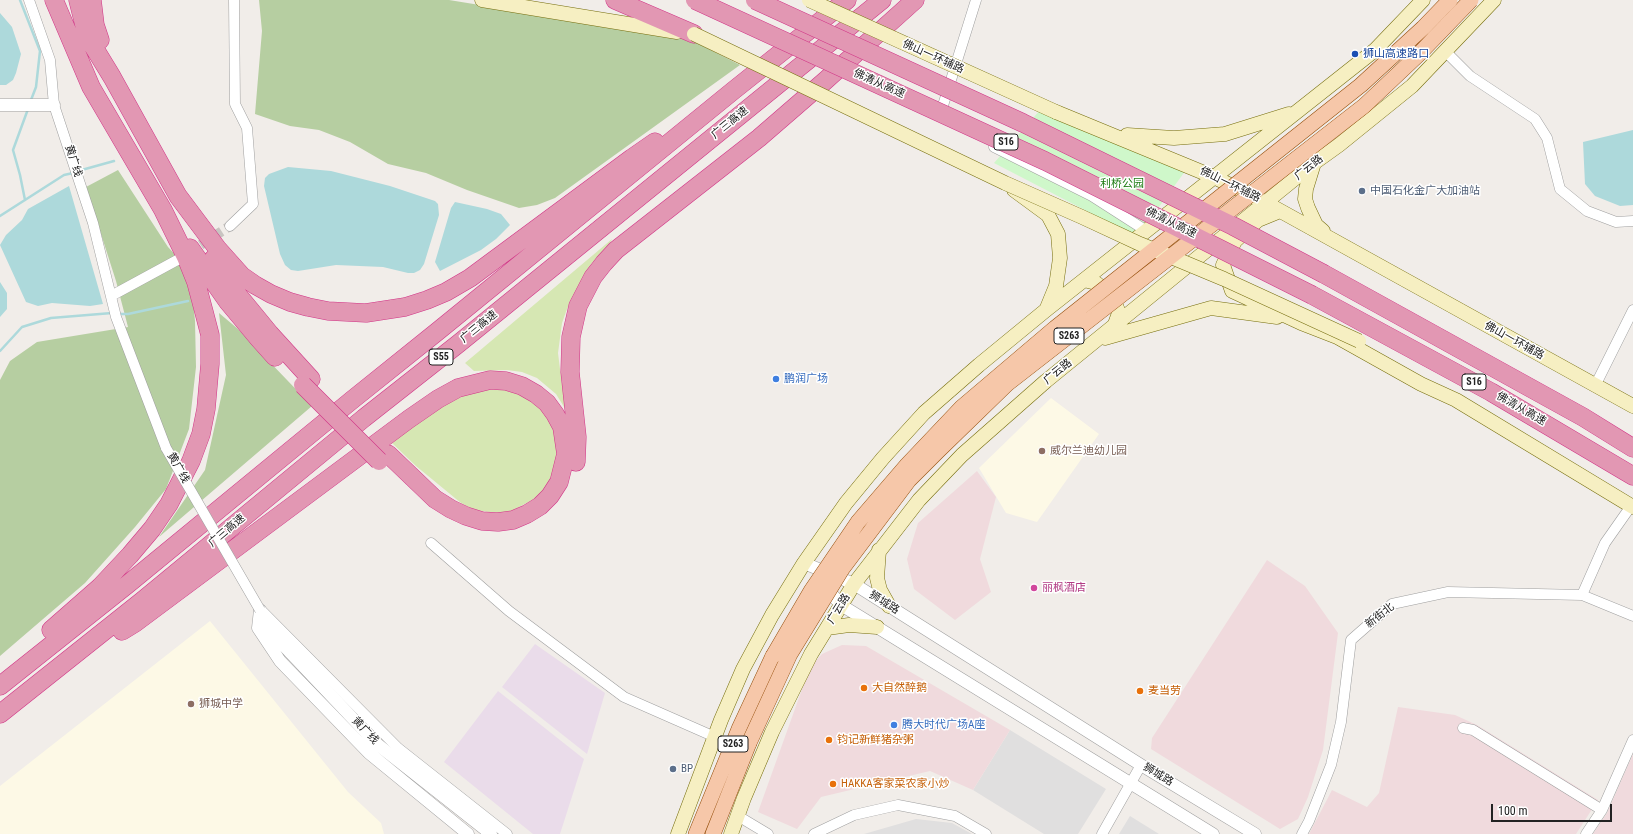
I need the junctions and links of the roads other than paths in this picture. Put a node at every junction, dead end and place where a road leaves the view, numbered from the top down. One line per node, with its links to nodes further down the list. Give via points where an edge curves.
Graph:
1 (29, 0): 25 (street, 黄广线, via 50,60)
2 (78, 0): 22 (highway, via 87,36)
3 (92, 0): 22 (highway, via 96,25)
4 (105, 0): 22 (highway, via 106,27 113,63)
5 (234, 0): 36 (street, via 235,104 247,128 253,204)
6 (482, 0): 20 (main road)
7 (615, 0): 20 (highway)
8 (695, 0): 55 (highway, 佛清从高速 / S16, bridge, via 1038,157 1312,294 1491,392)
9 (755, 0): 51 (highway, 佛清从高速 / S16, bridge, via 1023,123 1233,226)
10 (809, 0): 27 (main road, 佛山一环辅路, bridge, via 1056,112)
11 (847, 0): 23 (highway, 广三高速 / S55)
12 (882, 0): 69 (highway, 广三高速 / S55)
13 (915, 0): 54 (highway, via 759,138 616,250 593,277 578,306 571,337 570,372 577,437 576,464 570,483 552,510 540,520 512,531 484,532 467,528 433,511)
14 (976, 0): 37 (street, via 940,114 947,124 1092,196)
15 (1423, 0): 26 (main road, S263, via 1375,50)
16 (1450, 0): 83 (main road, S263, bridge, via 1361,85 1049,333 962,407 907,465 858,522 811,591 773,656 739,729)
17 (1471, 0): 84 (main road, 广云路 / S263, bridge, via 1364,106 1007,384 910,480 838,574 790,654 749,743)
18 (1494, 0): 21 (main road, 广云路 / S263)
19 (59, 3): 33 (highway, via 91,87)
20 (694, 34): 30 (main road, bridge)
21 (1446, 52): 28 (main road, 广云路 / S263, via 1412,86); 35 (street, via 1470,76 1535,119 1547,138 1560,189 1587,211 1616,222)
22 (112, 76): 31 (highway)
23 (734, 90): 31 (highway, via 632,158 470,278 427,300 387,310 366,313 328,311 290,302 255,285 229,263); 70 (highway, 广三高速 / S55)
24 (0, 104): 25 (street)
25 (54, 105): 41 (street, 黄广线, via 93,223)
26 (1301, 110): 27 (main road, via 1225,134 1174,138); 29 (main road, S263)
27 (1112, 134): 29 (main road, 佛山一环辅路)
28 (1314, 164): 32 (main road, 广云路 / S263); 38 (main road, via 1306,189 1308,208 1316,225)
29 (1214, 177): 32 (main road, 佛山一环辅路); 37 (main road, S263)
30 (1005, 183): 42 (main road, bridge, via 1048,215 1058,234 1060,258 1056,286); 49 (main road, bridge, via 1359,341 1411,367)
31 (178, 196): 47 (highway, via 238,295)
32 (1266, 203): 34 (main road, 佛山一环辅路); 45 (main road, 广云路 / S263)
33 (163, 210): 47 (highway, via 228,302 258,338); 68 (highway, via 196,282 210,335 209,386 201,434 168,504 152,529 130,555 100,587)
34 (1280, 211): 38 (main road, 佛山一环辅路); 44 (main road, via 1258,220 1235,241 1223,265 1232,291)
35 (1633, 221)
36 (230, 226)
37 (1146, 230): 40 (main road, S263)
38 (1336, 241): 48 (main road, 佛山一环辅路)
39 (181, 258): 41 (street)
40 (1084, 280): 42 (main road, S263); 45 (main road, via 1096,283 1112,296 1118,313)
41 (111, 296): 64 (street, 黄广线, bridge, via 115,313 166,448)
42 (1046, 310): 59 (main road, S263, via 924,413 846,502)
43 (1633, 310): 48 (street)
44 (1301, 323): 46 (main road, via 1278,317 1212,308); 49 (main road, via 1337,337)
45 (1114, 327): 46 (main road, 广云路 / S263)
46 (1097, 340): 58 (main road, 广云路 / S263, via 1007,414 962,455 919,500)
47 (307, 382): 54 (highway)
48 (1596, 384): 50 (main road, 佛山一环辅路)
49 (1456, 400): 56 (main road)
50 (1633, 406)
51 (1583, 417): 52 (highway); 53 (highway, 佛清从高速 / S16)
52 (1633, 436)
53 (1633, 448)
54 (384, 458): 69 (highway, via 451,509 482,521 498,522 513,520 527,514 550,496 559,482 566,454 562,427 547,403 536,394 522,386 490,380 458,388 409,419 135,623)
55 (1633, 476)
56 (1632, 506): 61 (street, via 1605,543)
57 (430, 543): 73 (street, via 509,611 624,696)
58 (879, 550): 60 (main road, 广云路 / S263); 63 (main road, via 877,578)
59 (804, 563): 60 (street, 狮城路); 62 (street, 狮城路); 73 (main road, S263, via 743,669)
60 (854, 584): 62 (main road, 广云路 / S263); 63 (street, 狮城路)
61 (1582, 595): 65 (street, 新街北); 92 (street, 新街北, via 1448,592 1392,604 1351,640 1341,722 1331,765)
62 (842, 604): 66 (street, 狮城路); 67 (main road, 广云路 / S263)
63 (889, 606): 75 (street, 狮城路)
64 (260, 610): 79 (street, 黄广线, via 258,628 280,661 369,753); 80 (street, 黄广线, via 269,630 377,744); 81 (street, via 398,748)
65 (1633, 616)
66 (878, 627): 67 (main road, via 849,625); 76 (street, 狮城路)
67 (827, 628): 78 (main road, 广云路 / S263, via 772,732)
68 (0, 671)
69 (45, 678): 71 (highway, 广三高速 / S55)
70 (0, 686)
71 (0, 714)
72 (1463, 728): 77 (street, via 1473,730)
73 (715, 737): 82 (main road, S263)
74 (1633, 740): 77 (street)
75 (1141, 765): 76 (street); 91 (street, 狮城路)
76 (1131, 783): 89 (street); 90 (street, 狮城路)
77 (1602, 810): 93 (street)
78 (738, 816): 85 (main road, 广云路 / S263); 86 (street)
79 (468, 834)
80 (491, 834)
81 (507, 834)
82 (678, 834)
83 (696, 834)
84 (713, 834)
85 (731, 834)
86 (768, 834)
87 (814, 834): 88 (street, via 854,815 898,805 955,816)
88 (986, 834)
89 (1102, 834)
90 (1213, 834)
91 (1255, 834)
92 (1302, 834)
93 (1586, 834)

